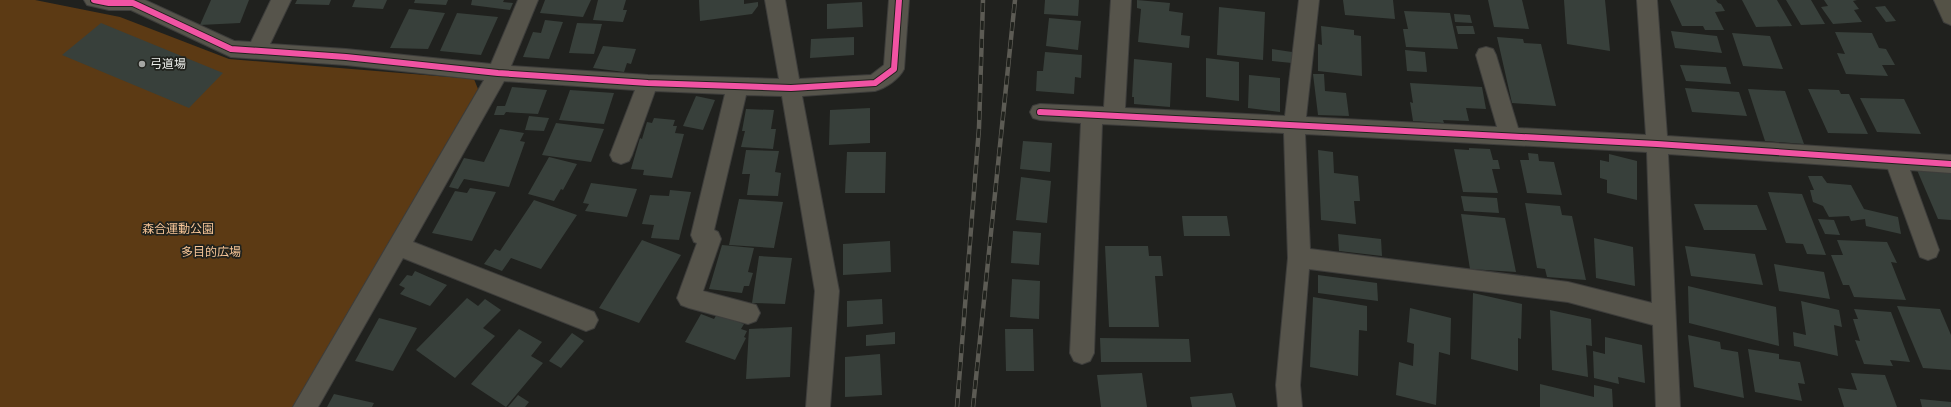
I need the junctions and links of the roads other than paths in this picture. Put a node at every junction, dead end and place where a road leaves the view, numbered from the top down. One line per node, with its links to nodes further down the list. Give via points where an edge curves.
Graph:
1 (94, 0): 10 (street, via 109,3)
2 (281, 0): 12 (street)
3 (528, 0): 14 (street)
4 (776, 0): 17 (street)
5 (899, 0): 17 (street, via 894,68 875,83)
6 (1121, 0): 20 (street)
7 (1309, 0): 21 (street)
8 (1647, 0): 23 (street)
9 (1944, 0): 11 (main road)
10 (134, 2): 12 (street, via 231,49)
11 (1951, 17)
12 (258, 50): 14 (street)
13 (1486, 55): 22 (street)
14 (498, 73): 15 (street); 27 (street)
15 (648, 83): 16 (street); 24 (street)
16 (737, 86): 17 (street); 30 (street, via 702,235 710,239 689,298)
17 (791, 88): 35 (street, via 827,291)
18 (1040, 112): 19 (street)
19 (1092, 115): 20 (street); 33 (street)
20 (1114, 116): 21 (street)
21 (1294, 126): 22 (street); 29 (street)
22 (1510, 137): 23 (street)
23 (1656, 144): 25 (street); 31 (street)
24 (621, 155)
25 (1896, 160): 26 (street); 28 (street)
26 (1951, 164)
27 (398, 246): 32 (street); 34 (street)
28 (1928, 250)
29 (1299, 258): 31 (street, via 1568,292); 36 (street, via 1288,386)
30 (748, 312)
31 (1664, 317): 37 (street)
32 (586, 320)
33 (1082, 353)
34 (305, 407)
35 (818, 407)
36 (1290, 407)
37 (1668, 407)

